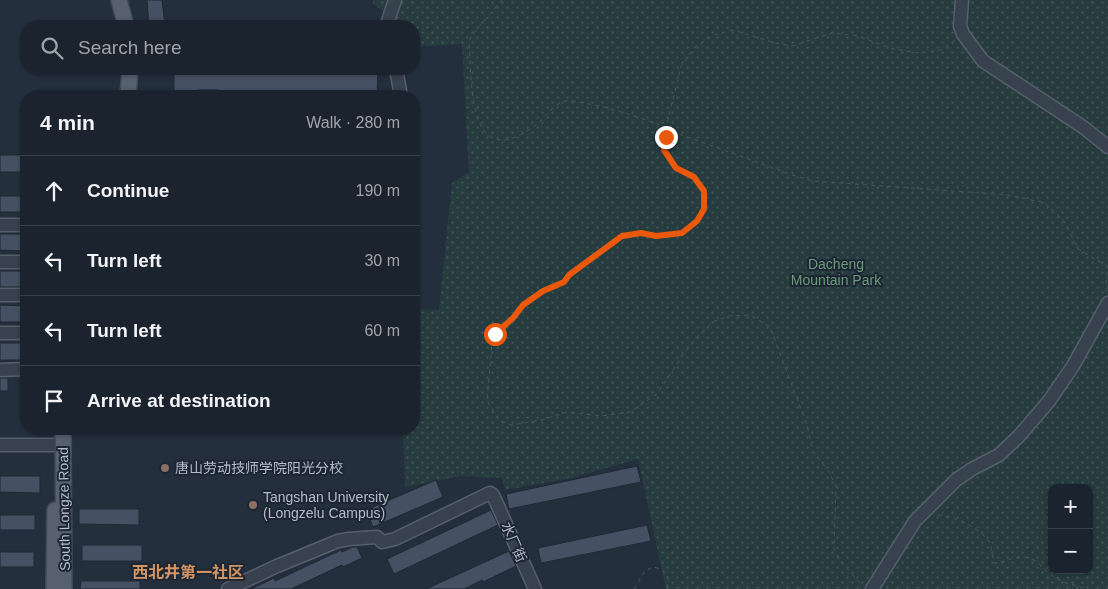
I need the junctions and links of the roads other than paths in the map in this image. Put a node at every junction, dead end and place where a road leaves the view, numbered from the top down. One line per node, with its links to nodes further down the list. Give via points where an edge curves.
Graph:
1 (110, 0): 5 (main road)
2 (119, 0): 6 (main road)
3 (395, 0): 7 (street)
4 (962, 0): 14 (street, via 962,34 982,61)
5 (115, 20)
6 (124, 20)
7 (388, 20)
8 (120, 75): 11 (main road)
9 (130, 75): 12 (main road)
10 (397, 75): 13 (street)
11 (118, 90)
12 (128, 90)
13 (400, 90)
14 (1108, 147)
15 (0, 225): 16 (street)
16 (20, 225)
17 (0, 262): 18 (street)
18 (20, 262)
19 (0, 295): 20 (street)
20 (20, 295)
21 (1107, 301): 34 (street, via 1073,366 1049,401 999,455 956,480 915,521)
22 (0, 333): 23 (street)
23 (20, 333)
24 (20, 369): 25 (street)
25 (0, 370)
26 (57, 435): 29 (main road, South Longze Road)
27 (62, 435): 29 (main road, South Longze Road)
28 (0, 445): 29 (street)
29 (59, 445): 30 (main road, South Longze Road); 31 (main road, South Longze Road, via 65,533)
30 (54, 589)
31 (64, 589)
32 (228, 589): 33 (street, 水厂街, via 338,541 377,537 382,542 395,539 490,493 494,495)
33 (536, 589)
34 (872, 589)

